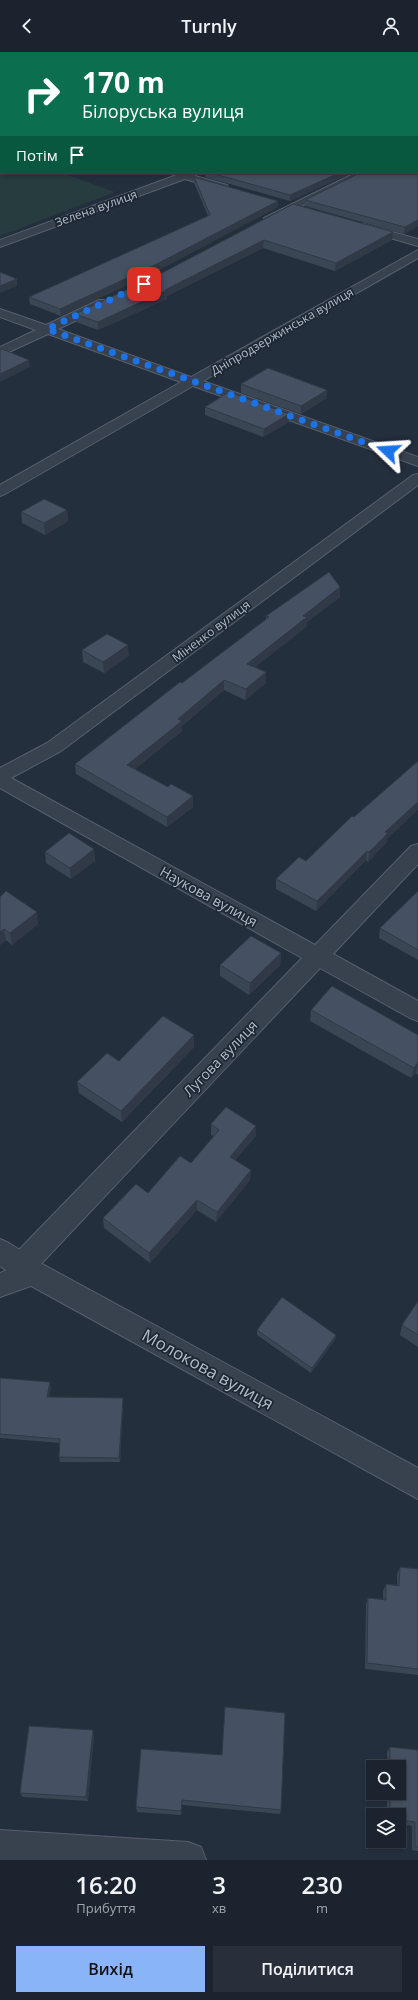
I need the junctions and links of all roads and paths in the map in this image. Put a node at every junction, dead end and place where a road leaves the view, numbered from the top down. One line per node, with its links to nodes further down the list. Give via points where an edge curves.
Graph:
1 (361, 174): 5 (street)
2 (188, 175): 3 (street); 10 (street, Зелена вулиця)
3 (231, 189)
4 (276, 202): 5 (street)
5 (292, 206): 6 (street); 8 (street)
6 (306, 211)
7 (351, 223): 9 (street)
8 (256, 225)
9 (418, 243)
10 (0, 244)
11 (418, 254): 16 (street, Дніпродзержинська вулиця)
12 (116, 297): 14 (street)
13 (0, 313): 14 (street)
14 (47, 329): 15 (street); 16 (street)
15 (0, 352)
16 (194, 381): 17 (street); 19 (street, Дніпродзержинська вулиця)
17 (418, 462)
18 (418, 478): 20 (street, Міненко вулиця, via 54,747)
19 (0, 491)
20 (0, 776)
21 (0, 780): 23 (street, Наукова вулиця)
22 (418, 851): 23 (street, Лугова вулиця)
23 (318, 957): 24 (street, Наукова вулиця); 25 (street, Лугова вулиця)
24 (418, 1012)
25 (18, 1263): 26 (street); 27 (street, Молокова вулиця)
26 (0, 1285)
27 (418, 1484)
28 (0, 1848): 29 (street)
29 (188, 1860)

